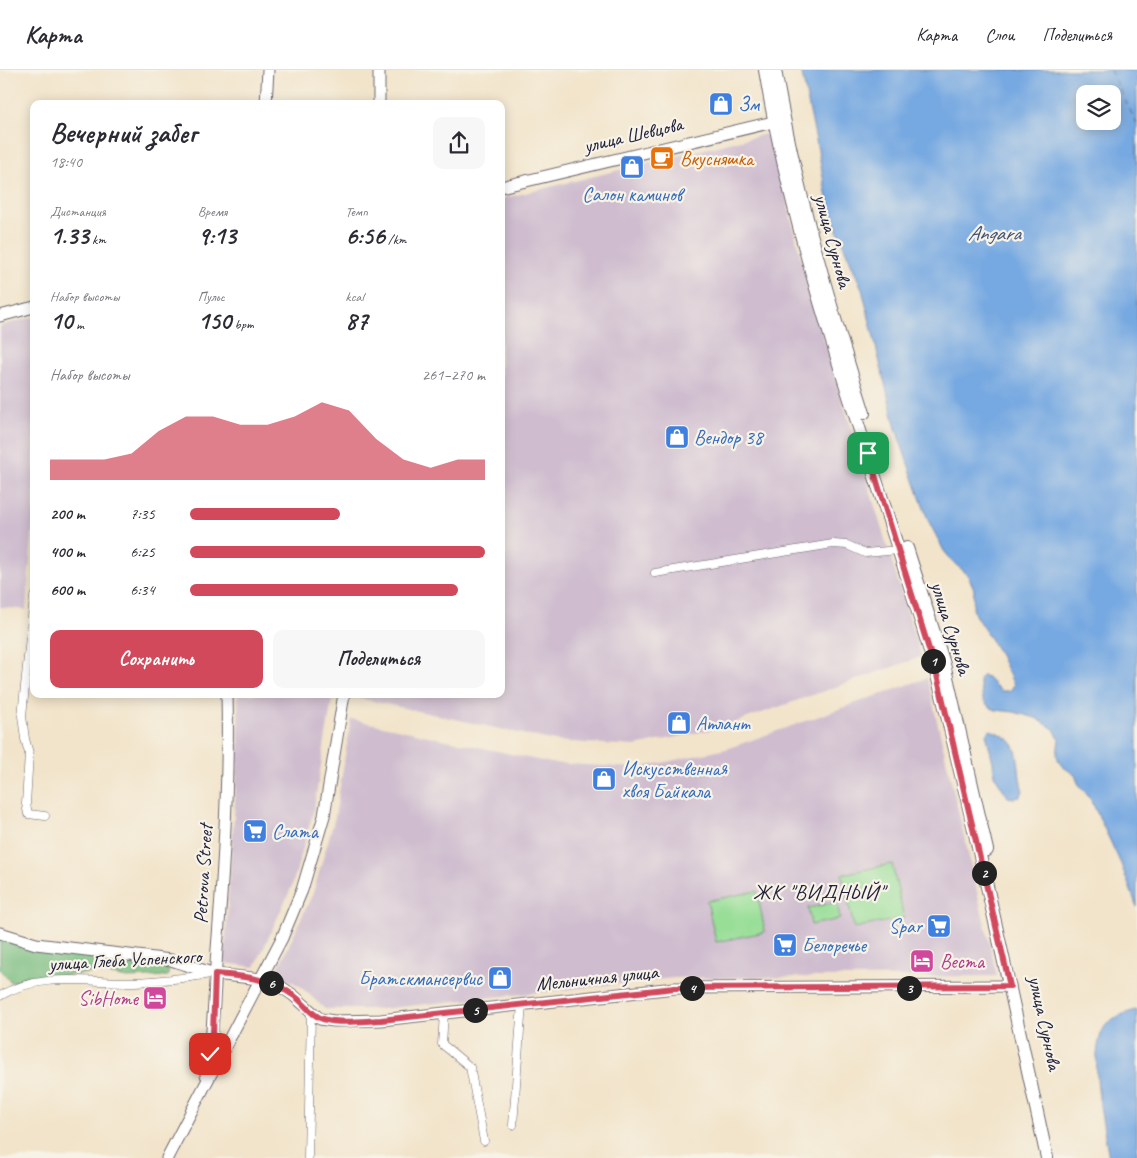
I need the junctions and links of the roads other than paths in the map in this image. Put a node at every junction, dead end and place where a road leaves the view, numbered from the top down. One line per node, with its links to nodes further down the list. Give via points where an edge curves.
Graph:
1 (268, 70): 5 (street)
2 (379, 70): 6 (street)
3 (765, 70): 7 (main road)
4 (775, 70): 7 (main road)
5 (266, 100)
6 (379, 100)
7 (778, 119): 8 (street, улица Шевцова); 11 (main road, улица Сурнова, via 801,235 830,337); 31 (main road, улица Сурнова, via 838,332 944,664 1018,983)
8 (505, 186)
9 (30, 308): 10 (street)
10 (0, 316)
11 (899, 550): 12 (street, via 865,553 847,545 833,544); 20 (main road, улица Сурнова, via 937,675)
12 (655, 572)
13 (30, 637): 16 (street, via 22,716 29,753 26,804 28,814)
14 (227, 698): 18 (street, Petrova Street, via 221,900)
15 (343, 698): 19 (street, via 322,823 302,890)
16 (45, 816)
17 (0, 933): 18 (street, улица Глеба Успенского, via 36,944 171,960)
18 (215, 974): 19 (street); 21 (street, улица Глеба Успенского, via 166,981 32,983); 25 (street, Petrova Street, via 213,1035)
19 (261, 979): 23 (street, via 280,986 303,1002); 25 (street)
20 (1010, 986): 22 (street, Мельничная улица, via 675,988); 30 (main road, улица Сурнова)
21 (0, 996)
22 (522, 1004): 24 (street, Мельничная улица); 26 (street)
23 (311, 1012): 24 (street, Мельничная улица, via 320,1019 334,1021); 29 (street)
24 (444, 1013): 27 (street, via 442,1044 470,1067)
25 (204, 1086): 28 (street)
26 (513, 1125)
27 (484, 1141)
28 (167, 1158)
29 (308, 1158)
30 (1047, 1158)
31 (1053, 1158)

